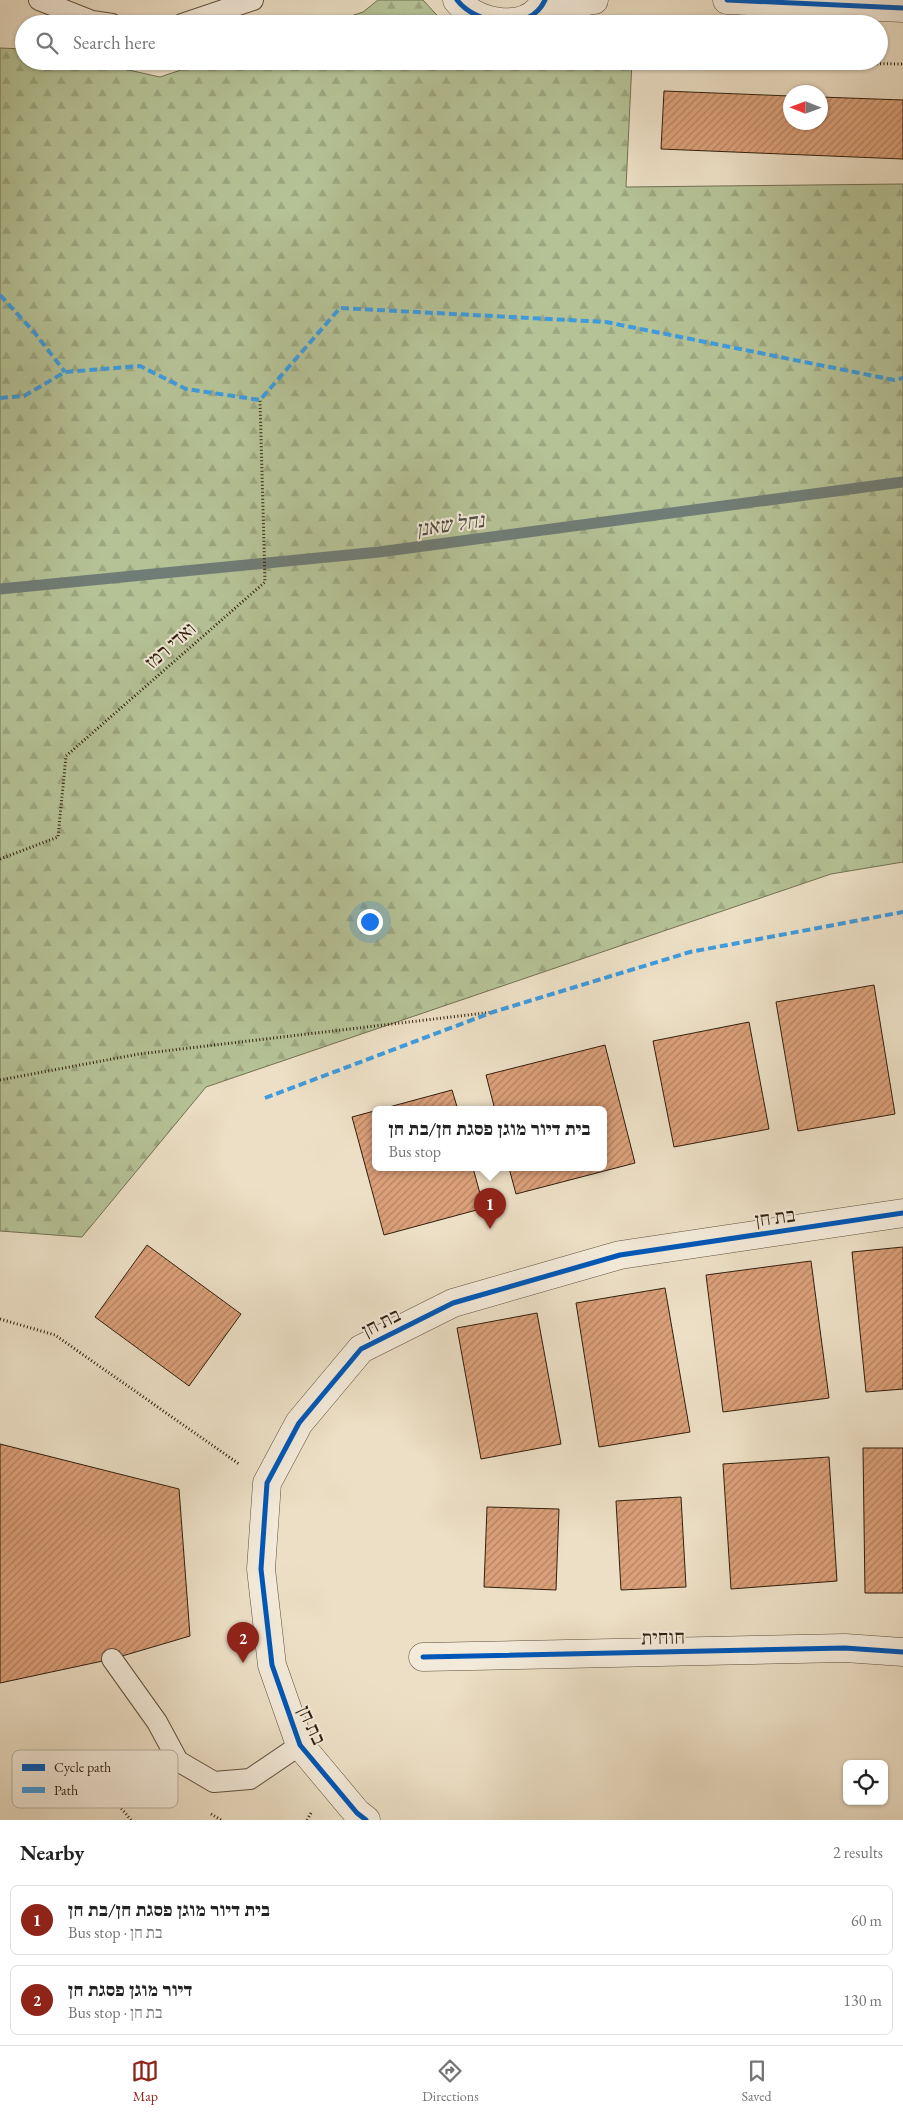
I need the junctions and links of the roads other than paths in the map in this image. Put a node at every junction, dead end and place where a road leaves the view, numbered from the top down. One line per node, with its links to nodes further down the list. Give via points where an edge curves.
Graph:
1 (39, 0): 8 (lane)
2 (253, 0): 9 (lane)
3 (457, 0): 10 (street)
4 (594, 0): 6 (street)
5 (727, 0): 7 (street)
6 (543, 4): 11 (street)
7 (903, 8)
8 (79, 15)
9 (209, 15)
10 (473, 15)
11 (531, 15)
12 (903, 1213): 16 (street, בת חן, via 620,1255 453,1302 361,1349 299,1423 266,1483 261,1569 272,1666)
13 (903, 1652): 14 (street, חוחית, via 845,1648)
14 (423, 1657)
15 (112, 1659): 17 (lane, via 157,1722)
16 (300, 1745): 18 (lane, via 250,1779 214,1782); 19 (street, בת חן)
17 (172, 1750)
18 (178, 1762)
19 (366, 1820)

